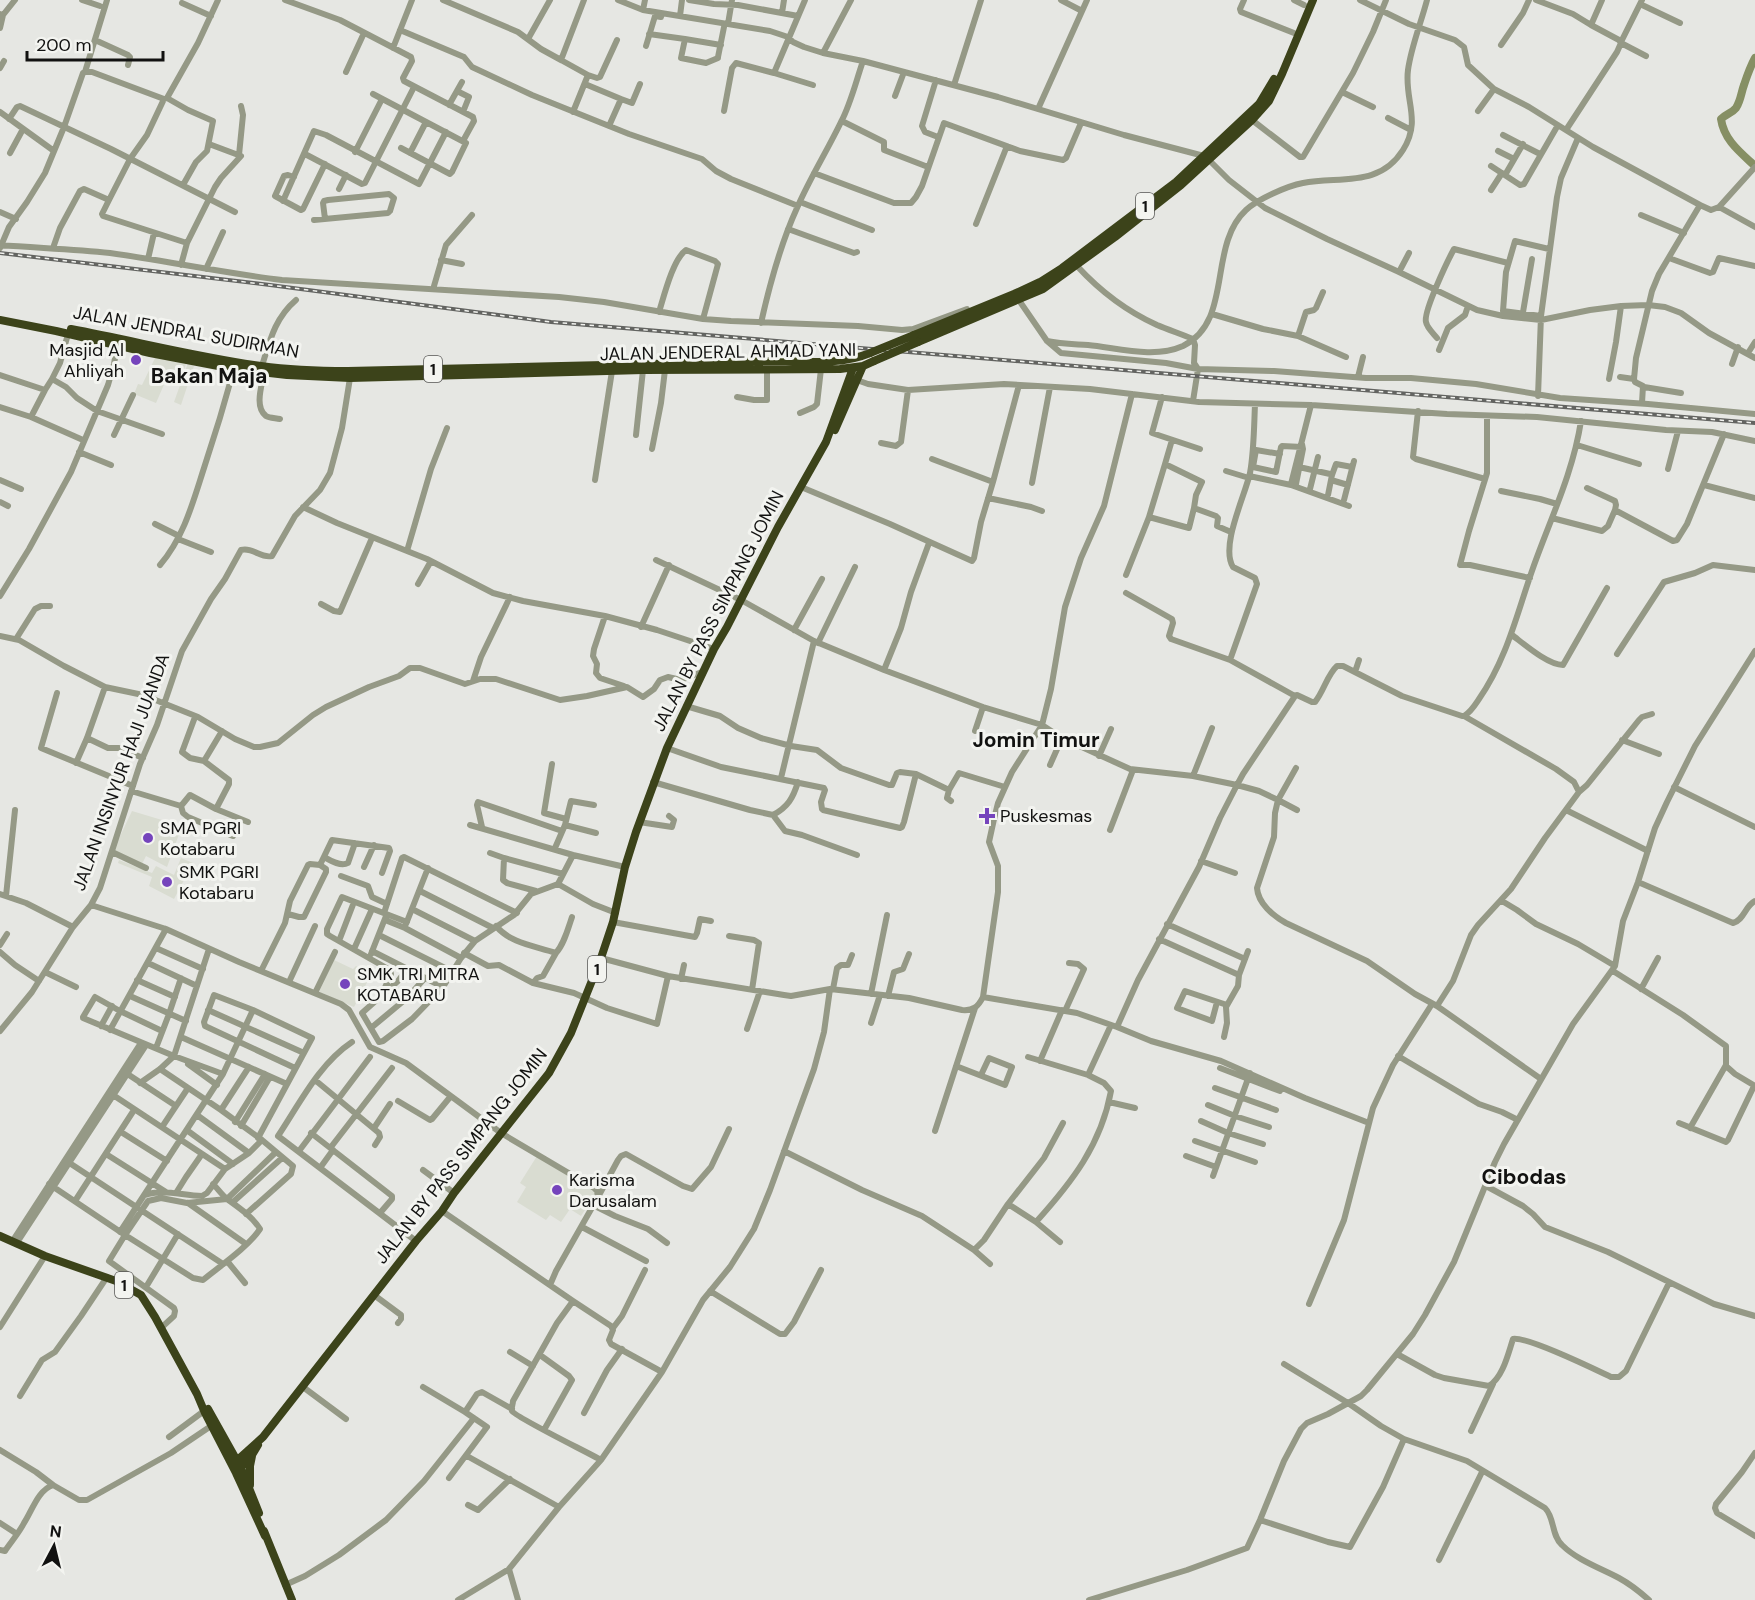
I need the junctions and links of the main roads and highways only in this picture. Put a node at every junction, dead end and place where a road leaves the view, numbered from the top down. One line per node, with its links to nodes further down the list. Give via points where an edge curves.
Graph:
1 (1308, 2): 2 (highway, 1, via 1265,96); 2 (highway, 1, via 1274,92 1252,120)
2 (1206, 158): 3 (highway, 1, via 1090,247); 3 (highway, 1, via 1168,196 1077,266 1043,289)
3 (1016, 297): 6 (highway, JALAN JENDERAL AHMAD YANI / 1, bridge)
4 (0, 315): 10 (highway, JALAN JENDRAL SUDIRMAN / 1)
5 (0, 320): 10 (highway, JALAN JENDERAL AHMAD YANI / 1, via 234,369)
6 (872, 357): 7 (highway, JALAN JENDERAL AHMAD YANI / 1); 10 (highway, JALAN JENDRAL SUDIRMAN / 1, via 820,362)
7 (863, 366): 8 (highway, JALAN JENDERAL AHMAD YANI / 1); 11 (highway, JALAN BY PASS SIMPANG JOMIN / 1)
8 (853, 368): 9 (highway, JALAN JENDERAL AHMAD YANI / 1); 11 (highway, JALAN BY PASS SIMPANG JOMIN / 1)
9 (840, 369): 10 (highway, JALAN JENDERAL AHMAD YANI / 1, via 350,378); 12 (highway)
10 (263, 370)
11 (854, 379): 12 (highway, JALAN BY PASS SIMPANG JOMIN / 1); 13 (highway, JALAN BY PASS SIMPANG JOMIN / 1, via 839,424)
12 (844, 397): 13 (highway, JALAN BY PASS SIMPANG JOMIN / 1)
13 (826, 442): 17 (highway, JALAN BY PASS SIMPANG JOMIN / 1, via 702,672 667,748 639,822 601,958 554,1065)
14 (0, 1236): 15 (highway, 1, via 107,1277 141,1295)
15 (197, 1394): 16 (highway, 1); 18 (highway, 1)
16 (232, 1451): 17 (highway); 18 (highway)
17 (251, 1453): 18 (highway, JALAN BY PASS SIMPANG JOMIN / 1); 19 (highway)
18 (236, 1467): 19 (highway); 20 (highway)
19 (250, 1490): 20 (highway)
20 (265, 1536): 21 (highway)
21 (292, 1600)

